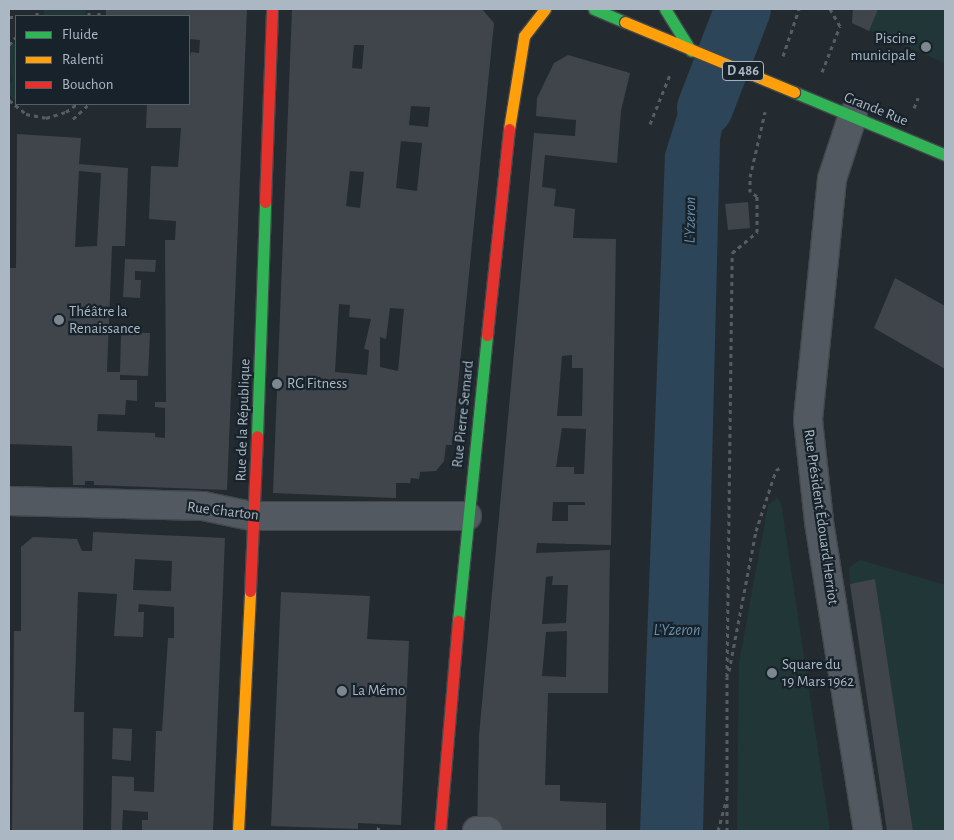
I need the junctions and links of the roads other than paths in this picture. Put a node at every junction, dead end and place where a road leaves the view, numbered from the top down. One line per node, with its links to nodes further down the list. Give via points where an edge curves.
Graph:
1 (272, 9): 9 (main road, Rue de la République, via 255,490)
2 (545, 9): 10 (main road, Rue Pierre Semard, via 524,36 516,69)
3 (594, 9): 5 (main road, D 486, bridge)
4 (665, 9): 5 (main road, bridge)
5 (691, 51): 6 (main road, Grande Rue / D 486, bridge)
6 (853, 115): 7 (main road, Grande Rue / D 486); 15 (street, Rue Président Édouard Herriot, via 832,179 808,420 809,450)
7 (945, 155)
8 (9, 501): 9 (street, Rue Charton, via 203,506)
9 (251, 516): 10 (street, Rue Charton); 11 (main road, Rue de la République)
10 (466, 516): 12 (main road, Rue Pierre Semard)
11 (238, 831)
12 (440, 831)
13 (477, 831): 14 (street)
14 (488, 831)
15 (868, 831)

